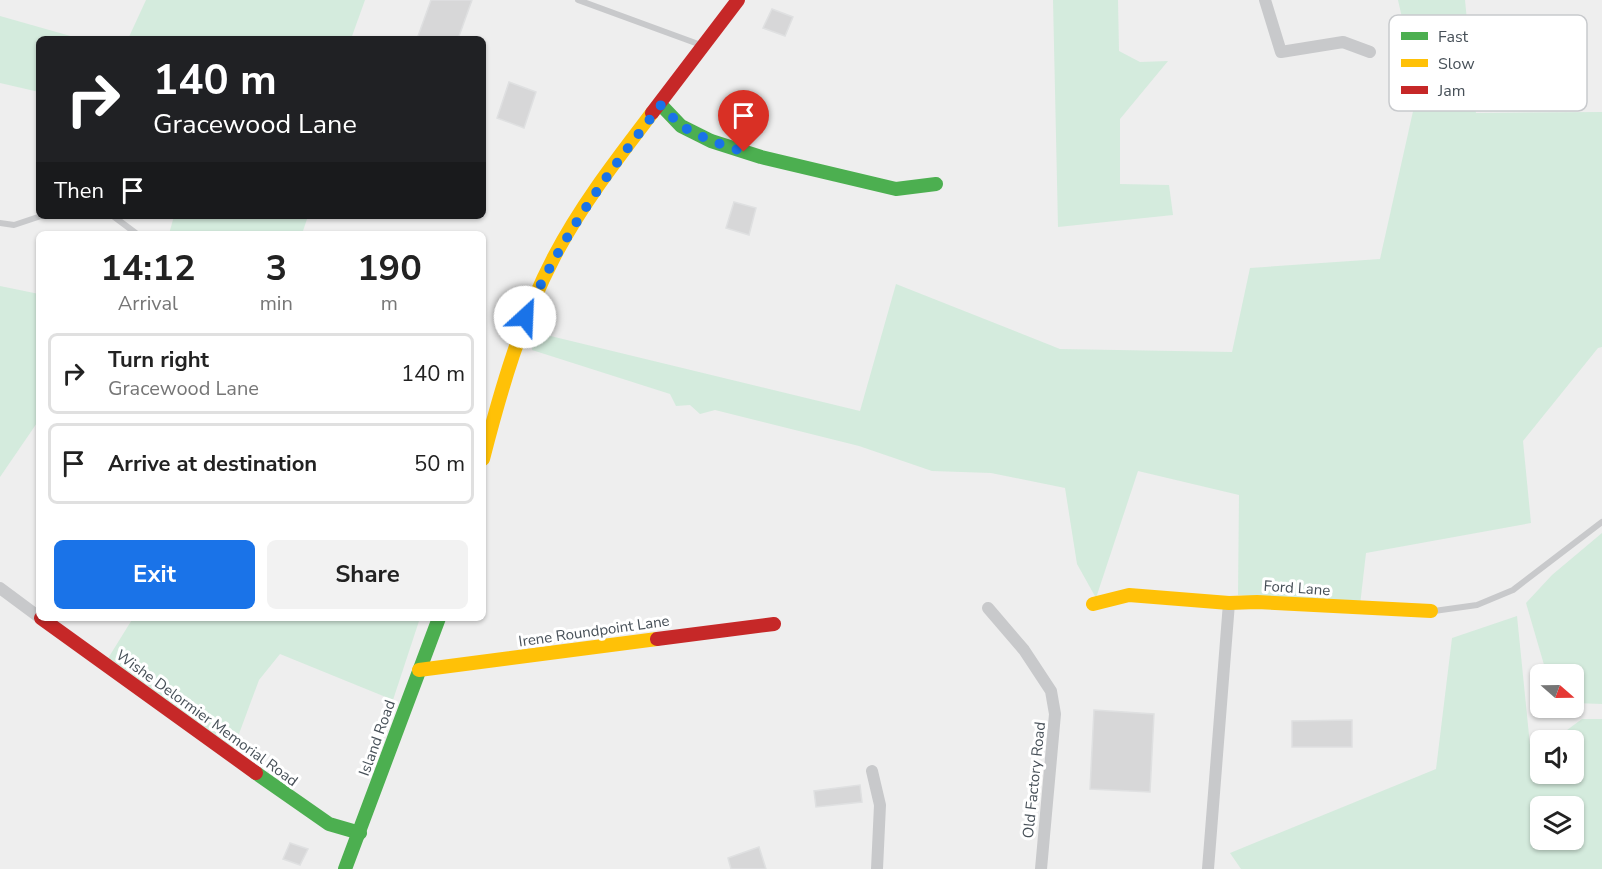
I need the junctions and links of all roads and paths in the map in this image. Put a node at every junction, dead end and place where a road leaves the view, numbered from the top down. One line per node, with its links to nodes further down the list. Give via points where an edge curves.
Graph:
1 (578, 0): 4 (lane)
2 (738, 0): 4 (street)
3 (1265, 0): 5 (street, via 1281,52 1343,42)
4 (704, 46): 6 (street)
5 (1370, 52)
6 (661, 105): 7 (street, via 681,126 711,141 761,157 896,189); 12 (street, via 597,187 546,273 508,364)
7 (936, 184)
8 (36, 218): 10 (lane, via 14,225)
9 (117, 219): 11 (lane)
10 (0, 223)
11 (133, 231)
12 (486, 431)
13 (1602, 522): 18 (lane, Ford Lane, via 1513,590 1477,605)
14 (0, 588): 19 (street, Wishe Delormier Memorial Road)
15 (1229, 603): 16 (street, Ford Lane, via 1129,595); 18 (street, Ford Lane); 29 (street)
16 (1092, 604)
17 (988, 608): 28 (street, Old Factory Road, via 1024,650 1051,691 1055,714)
18 (1431, 611)
19 (36, 614)
20 (46, 621): 25 (street, Wishe Delormier Memorial Road, via 310,812 329,824)
21 (438, 621): 23 (street, Island Road)
22 (774, 624): 23 (street, Irene Roundpoint Lane)
23 (420, 670): 25 (street, Island Road)
24 (872, 771): 27 (street, via 880,805)
25 (360, 833): 26 (street, Island Road)
26 (345, 869)
27 (877, 869)
28 (1041, 869)
29 (1208, 869)

